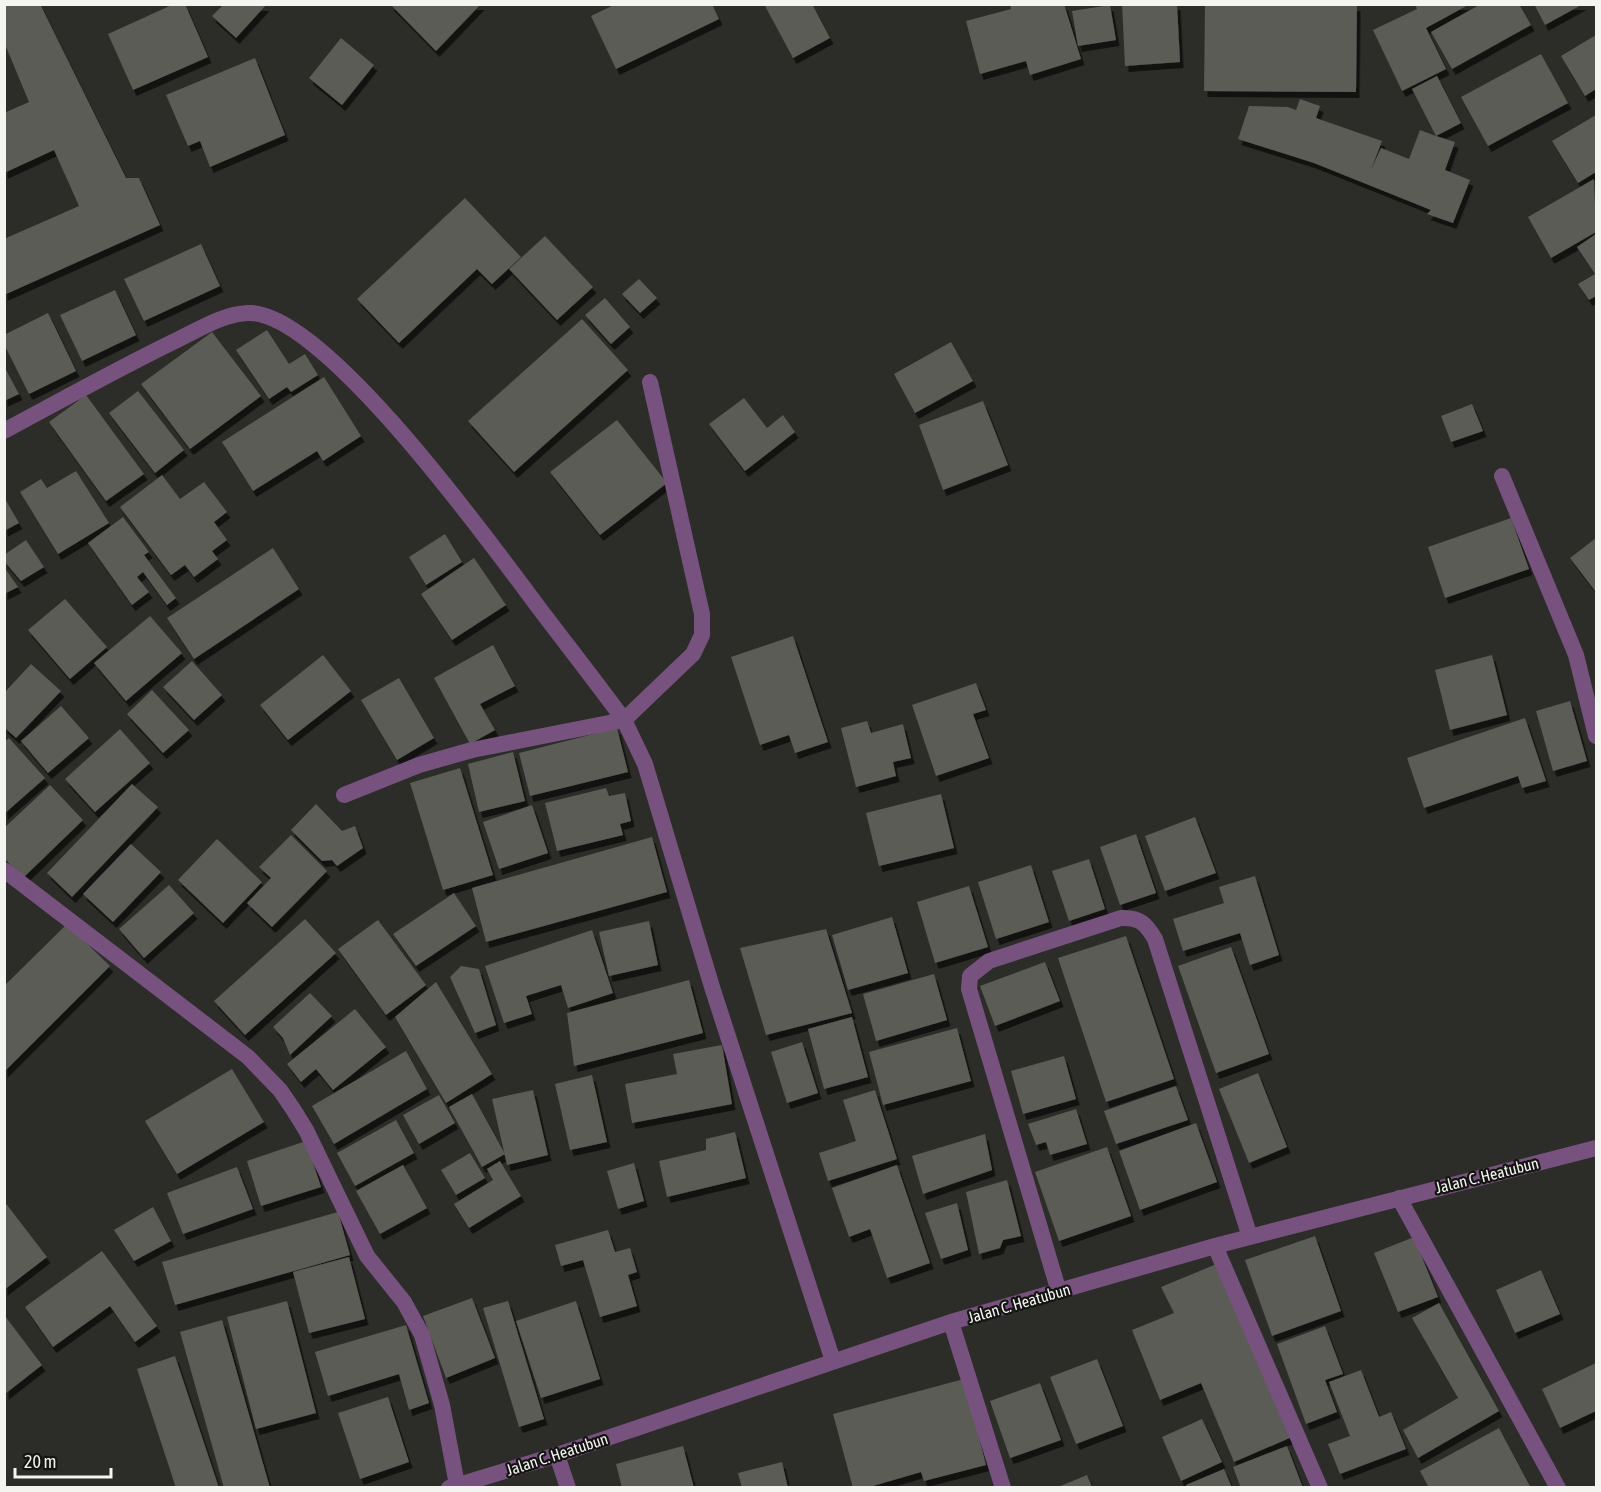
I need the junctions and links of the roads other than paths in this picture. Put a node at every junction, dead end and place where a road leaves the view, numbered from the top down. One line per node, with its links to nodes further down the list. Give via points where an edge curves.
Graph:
1 (650, 382): 4 (street, via 702,614 702,634 693,654)
2 (4, 431): 4 (street, via 230,314 268,315 311,343 347,375 413,444)
3 (1502, 476): 5 (street, via 1576,655)
4 (624, 720): 6 (street, via 472,750 419,765); 14 (street, via 645,764 712,987)
5 (1596, 736)
6 (344, 795)
7 (4, 870): 16 (street, via 248,1057 280,1090 306,1130 367,1256 404,1302 422,1335 442,1405)
8 (1596, 1148): 9 (street, Jalan C. Heatubun)
9 (1399, 1198): 10 (street, Jalan C. Heatubun); 20 (street)
10 (1250, 1237): 11 (street, Jalan C. Heatubun); 12 (street, via 1155,939 1146,924 1134,917 1121,918 989,961 970,976 969,989)
11 (1215, 1246): 12 (street, Jalan C. Heatubun); 19 (street)
12 (1059, 1292): 13 (street, Jalan C. Heatubun)
13 (951, 1322): 14 (street, Jalan C. Heatubun); 18 (street)
14 (833, 1361): 15 (street, Jalan C. Heatubun)
15 (556, 1455): 16 (street, Jalan C. Heatubun); 17 (street)
16 (453, 1486)
17 (568, 1488)
18 (1003, 1488)
19 (1320, 1488)
20 (1558, 1488)

